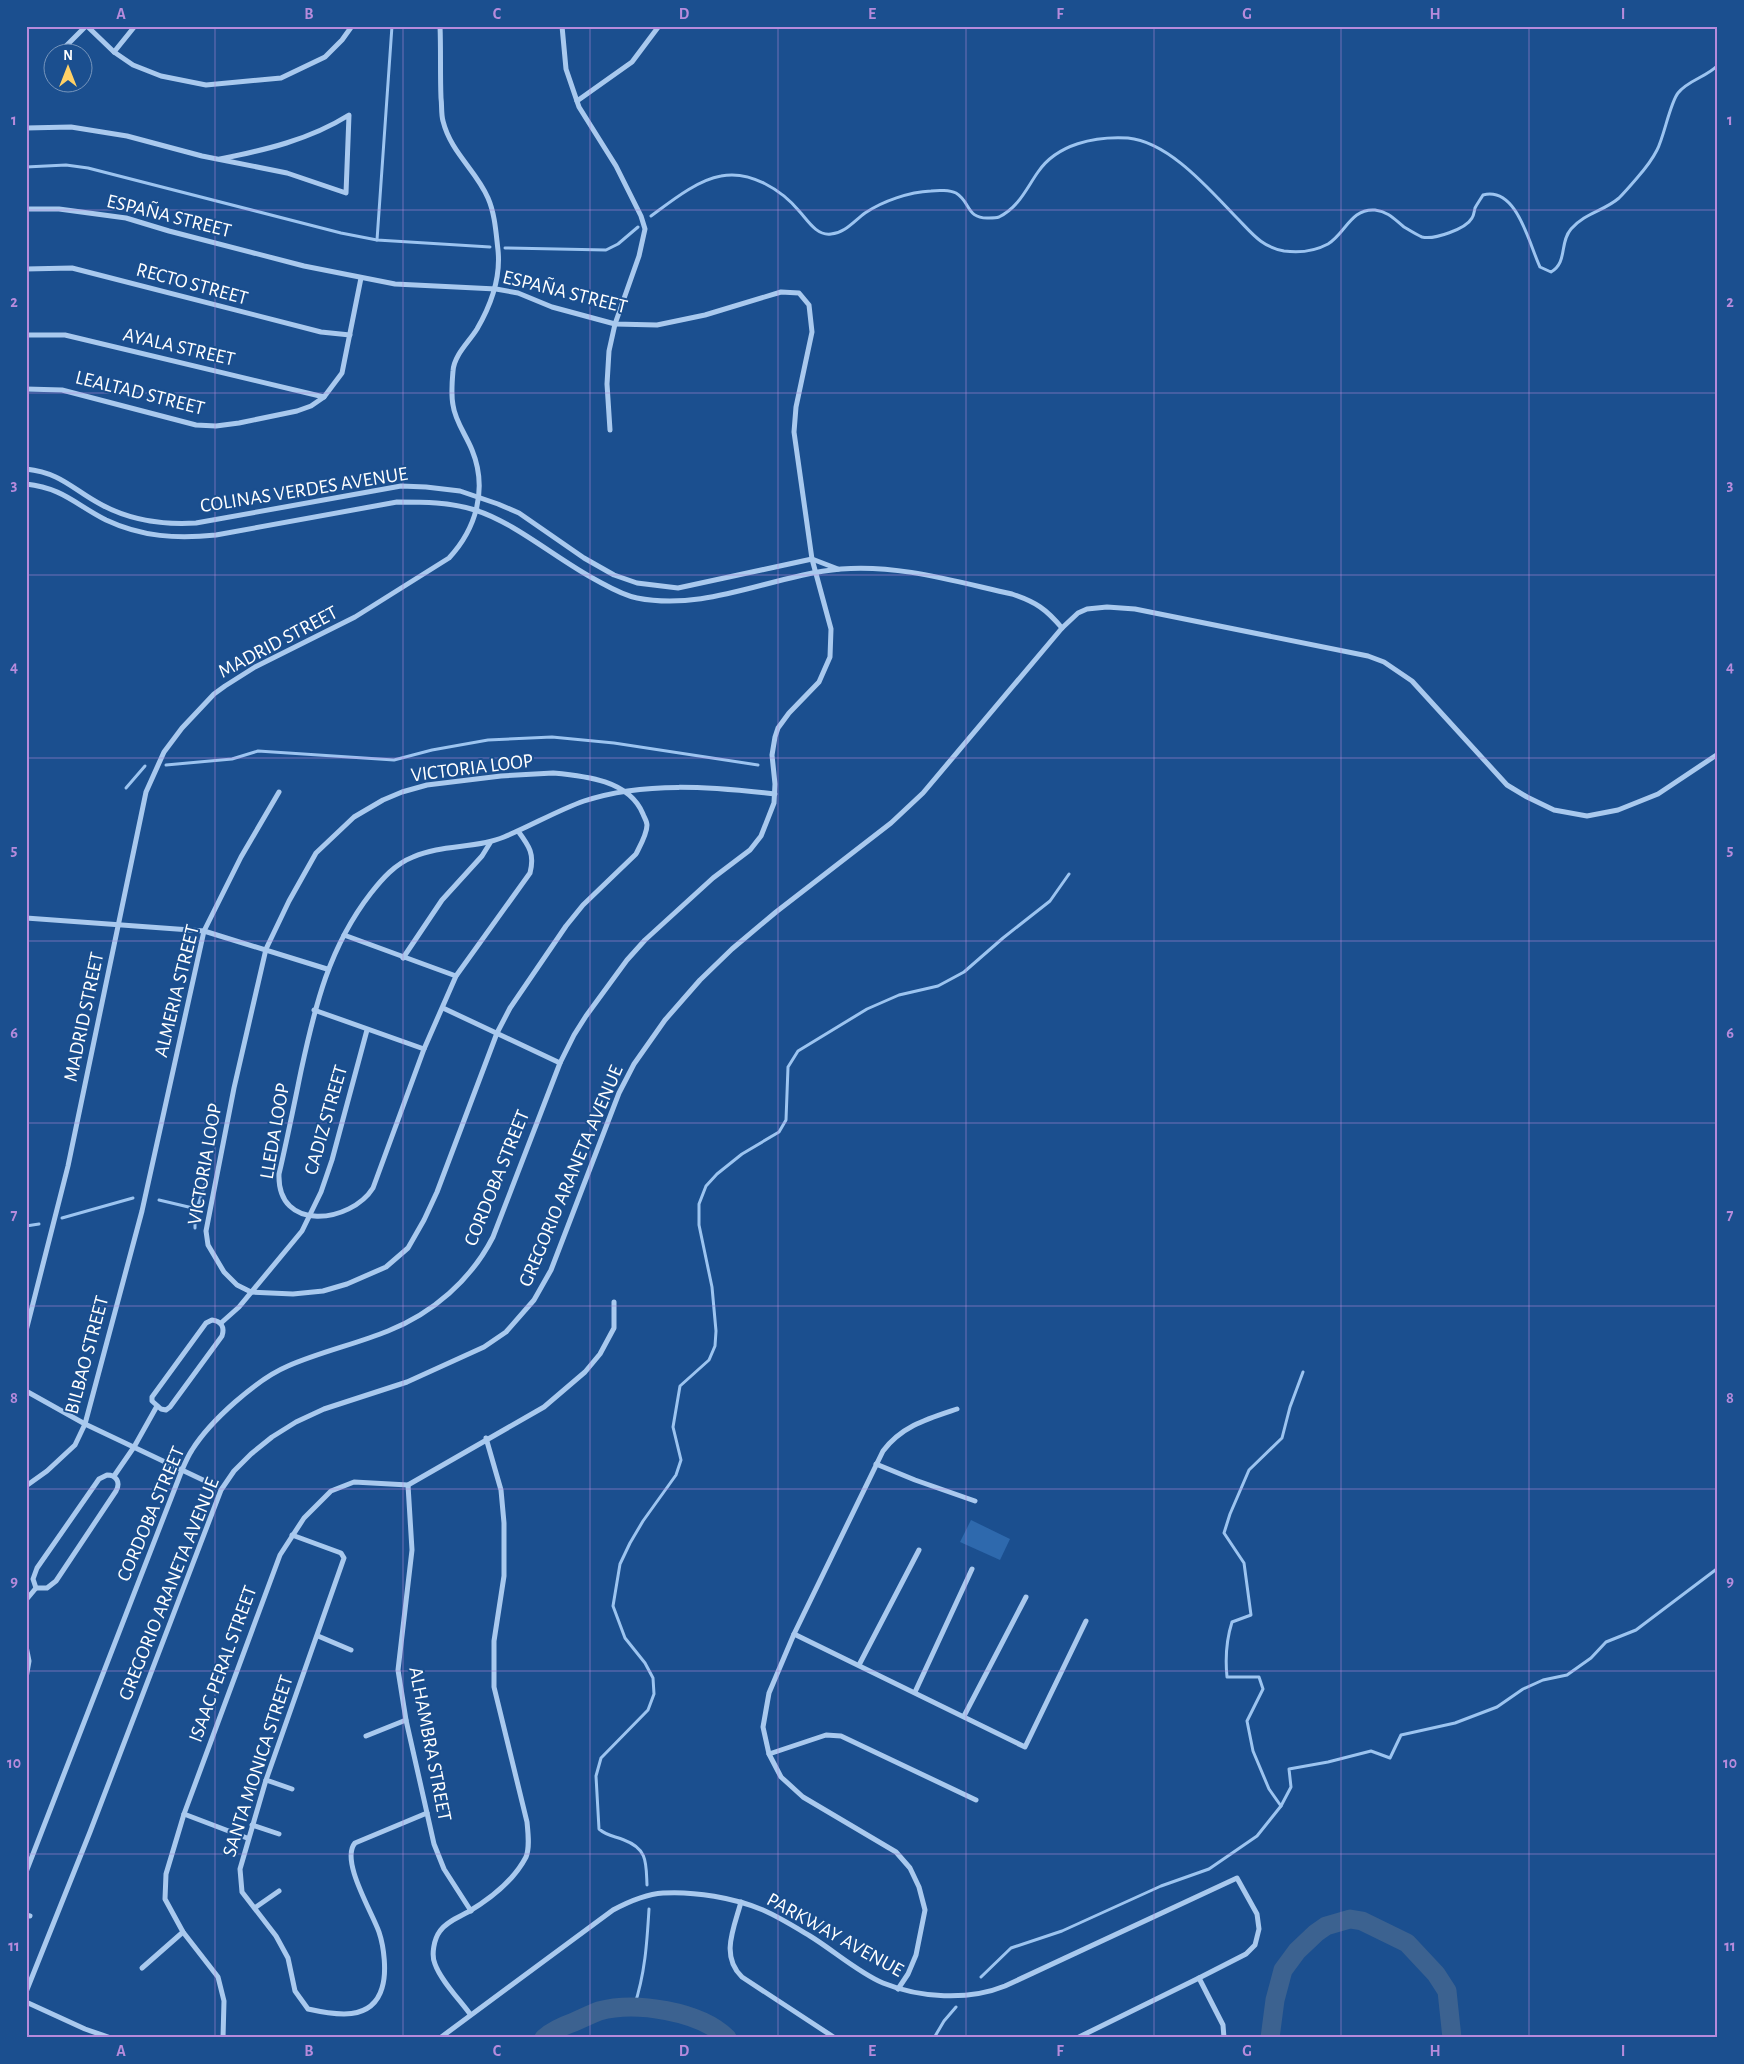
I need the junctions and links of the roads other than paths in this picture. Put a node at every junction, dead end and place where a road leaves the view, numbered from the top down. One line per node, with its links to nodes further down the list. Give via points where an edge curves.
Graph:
1 (86, 26): 7 (street); 8 (street)
2 (135, 26): 8 (street)
3 (352, 26): 8 (street, via 324,56 281,78 206,85 161,76 133,65)
4 (440, 26): 15 (street, via 442,119 452,145 488,198 499,254)
5 (562, 26): 9 (street, via 566,69)
6 (659, 26): 9 (street, via 632,62)
7 (70, 42)
8 (114, 52)
9 (577, 101): 16 (street, via 616,166 645,229)
10 (26, 128): 11 (street, via 71,127 99,131)
11 (220, 159): 11 (street, via 292,142 330,127 349,115 346,193 287,173)
12 (26, 209): 14 (street, ESPAÑA STREET, via 58,209 126,218 169,232)
13 (26, 268): 18 (street, RECTO STREET, via 72,268 321,332)
14 (361, 278): 15 (street, ESPAÑA STREET, via 395,284); 18 (street, LEALTAD STREET)
15 (496, 290): 16 (street, ESPAÑA STREET, via 518,293 552,307); 24 (street, MADRID STREET, via 453,369 453,406 476,460)
16 (615, 324): 21 (street, via 606,384); 26 (street, ESPAÑA STREET, via 657,325 705,315 781,292 799,293 809,304 812,332 794,432)
17 (26, 335): 20 (street, AYALA STREET, via 65,335)
18 (350, 335): 20 (street, LEALTAD STREET, via 342,373)
19 (26, 389): 20 (street, LEALTAD STREET, via 62,390 174,420 216,426 297,411)
20 (324, 397)
21 (610, 430)
22 (26, 469): 24 (street, COLINAS VERDES AVENUE, via 67,481 101,504 125,515 176,524 401,486 460,491)
23 (26, 484): 25 (street, COLINAS VERDES AVENUE, via 61,492 106,520 134,532 162,537 216,535 397,502 426,502)
24 (478, 497): 25 (street, MADRID STREET); 26 (street, COLINAS VERDES AVENUE, via 519,513 584,558 636,583 678,588)
25 (476, 510): 28 (street, COLINAS VERDES AVENUE, via 616,591 635,597 673,602 697,600); 37 (street, MADRID STREET, via 468,533 449,558 355,617 255,667 225,686 182,728 164,752 146,792)
26 (812, 559): 27 (street, COLINAS VERDES AVENUE); 28 (street, CORDOBA STREET)
27 (839, 569): 28 (street, COLINAS VERDES AVENUE); 29 (street, COLINAS VERDES AVENUE, via 894,570 1012,594 1041,606)
28 (815, 573): 33 (street, CORDOBA STREET, via 831,629 830,657 819,682 789,712 774,737)
29 (1062, 628): 30 (street, GREGORIO ARANETA AVENUE, via 1086,610 1107,607 1135,609 1368,656 1384,662 1412,681 1506,785 1554,810 1587,816 1618,810 1658,794); 104 (street, GREGORIO ARANETA AVENUE, via 923,793 891,823 732,949 665,1020 634,1064 619,1093 551,1270 534,1300 506,1332 484,1347 407,1382 324,1409 296,1422 272,1437 234,1471 221,1490)
30 (1718, 754)
31 (279, 792): 38 (street, ALMERIA STREET, via 241,857)
32 (626, 792): 33 (street, LLEDA LOOP, via 652,788 722,788); 34 (street, LLEDA LOOP, via 584,801); 40 (street, VICTORIA LOOP, via 584,776 553,773 426,785 396,794 354,817 316,853); 47 (street, VICTORIA LOOP, via 638,802 647,824 642,844 566,926 510,1008)
33 (775, 794): 49 (street, CORDOBA STREET, via 761,836 750,850 713,878 627,960 586,1016)
34 (518, 831): 35 (street, LLEDA LOOP); 43 (street, via 530,848 533,862 530,873)
35 (490, 843): 39 (street, LLEDA LOOP, via 445,847 412,857 385,875 360,907); 41 (street, via 442,900)
36 (26, 918): 37 (street)
37 (119, 924): 38 (street); 55 (street, MADRID STREET, via 68,1166)
38 (204, 931): 40 (street); 50 (street, ALMERIA STREET)
39 (344, 935): 41 (street); 42 (street, LLEDA LOOP)
40 (266, 949): 42 (street); 52 (street, VICTORIA LOOP, via 206,1231 208,1246 224,1272 237,1285)
41 (403, 958): 43 (street)
42 (327, 969): 45 (street, LLEDA LOOP)
43 (456, 976): 44 (street)
44 (444, 1008): 47 (street); 48 (street)
45 (314, 1010): 46 (street); 51 (street, LLEDA LOOP, via 279,1182 287,1204 295,1212)
46 (367, 1030): 48 (street); 51 (street, CADIZ STREET, via 332,1160)
47 (497, 1033): 49 (street); 52 (street, VICTORIA LOOP, via 437,1192 408,1248 386,1267 323,1291 293,1294)
48 (424, 1049): 51 (street, via 369,1195 339,1212)
49 (560, 1063): 63 (street, CORDOBA STREET, via 493,1237 483,1257 468,1274 446,1297 410,1322 271,1375 210,1426)
50 (142, 1210): 59 (street, BILBAO STREET)
51 (308, 1216): 52 (street, CADIZ STREET, via 302,1231)
52 (251, 1292): 54 (street, CADIZ STREET)
53 (614, 1302): 60 (street, via 614,1328 600,1354 585,1372 544,1407)
54 (221, 1323): 57 (street, via 222,1336 170,1408 163,1410); 57 (street, via 212,1320 206,1323 152,1397)
55 (26, 1331)
56 (26, 1391): 59 (street)
57 (157, 1406): 61 (street)
58 (957, 1409): 62 (street, via 902,1431 892,1439)
59 (85, 1424): 61 (street); 67 (street, BILBAO STREET, via 75,1445)
60 (486, 1438): 66 (street); 99 (street, via 500,1490 504,1524 504,1576 494,1641 494,1687 528,1837 527,1855 514,1875)
61 (134, 1447): 63 (street); 64 (street)
62 (876, 1464): 68 (street); 76 (street)
63 (182, 1470): 65 (street); 95 (street, CORDOBA STREET)
64 (114, 1476): 72 (street, via 106,1475 99,1480 37,1568 33,1580); 72 (street, via 118,1483 116,1491 56,1581 47,1588)
65 (203, 1480)
66 (408, 1485): 69 (street, ISAAC PERAL STREET, via 354,1482 331,1491 304,1518); 84 (street, ALHAMBRA STREET, via 412,1550 398,1670)
67 (26, 1486)
68 (976, 1501)
69 (292, 1536): 77 (street, SANTA MONICA STREET, via 342,1553 344,1558); 91 (street, ISAAC PERAL STREET, via 280,1555)
70 (918, 1550): 80 (street)
71 (972, 1569): 82 (street)
72 (36, 1588): 74 (street)
73 (1026, 1597): 83 (street)
74 (26, 1600)
75 (1086, 1621): 83 (street, via 1025,1747)
76 (794, 1634): 80 (street); 86 (street, via 769,1693 763,1727)
77 (318, 1636): 79 (street); 87 (street, SANTA MONICA STREET)
78 (26, 1646): 81 (street, via 29,1661)
79 (351, 1650)
80 (859, 1665): 82 (street)
81 (26, 1678)
82 (914, 1692): 83 (street)
83 (964, 1716)
84 (406, 1720): 85 (street); 90 (street, ALHAMBRA STREET)
85 (366, 1736)
86 (769, 1754): 89 (street, via 826,1735 842,1736); 103 (street, via 781,1777 804,1797 896,1852 910,1868 925,1910 916,1955)
87 (266, 1780): 88 (street); 92 (street, SANTA MONICA STREET)
88 (292, 1789)
89 (976, 1800)
90 (427, 1813): 98 (street, SANTA MONICA STREET, via 351,1848 353,1872 380,1934 383,1956 385,1981 380,1997 372,2007 356,2014 308,2009 295,1991 288,1958 279,1940); 99 (street, ALHAMBRA STREET, via 444,1869)
91 (184, 1814): 94 (street); 100 (street, ISAAC PERAL STREET, via 166,1874 165,1899)
92 (252, 1825): 93 (street); 94 (street, SANTA MONICA STREET)
93 (279, 1834)
94 (248, 1838): 98 (street, SANTA MONICA STREET, via 240,1882 242,1892)
95 (26, 1872)
96 (279, 1891): 98 (street)
97 (740, 1902): 103 (street, PARKWAY AVENUE, via 763,1910 880,1982); 106 (street, PARKWAY AVENUE, via 710,1896 662,1893 624,1905); 110 (street, via 729,1950 735,1971)
98 (256, 1908)
99 (470, 1910): 106 (street, via 445,1925 434,1944 434,1963)
100 (183, 1932): 101 (street); 108 (street, ISAAC PERAL STREET, via 218,1977 224,2001)
101 (142, 1968)
102 (1200, 1978): 103 (street, PARKWAY AVENUE, via 1246,1954 1258,1937 1257,1914 1237,1878 996,1990 950,1995); 111 (street); 112 (street, via 1222,2025)
103 (898, 1989)
104 (26, 1992)
105 (26, 2002): 107 (street)
106 (470, 2014): 109 (street, PARKWAY AVENUE)
107 (110, 2038)
108 (224, 2038)
109 (440, 2038)
110 (835, 2038)
111 (1077, 2038)
112 (1224, 2038)

